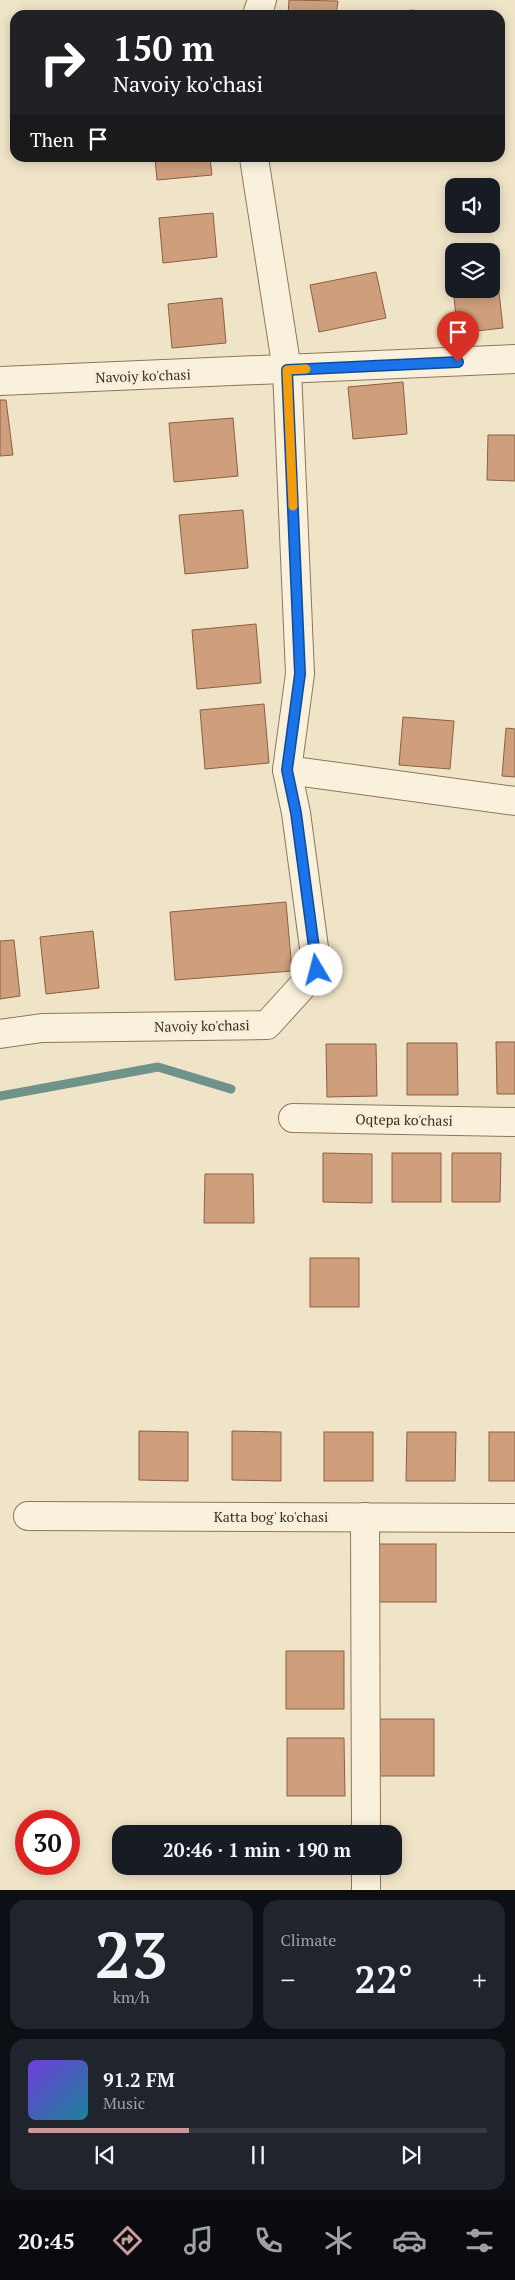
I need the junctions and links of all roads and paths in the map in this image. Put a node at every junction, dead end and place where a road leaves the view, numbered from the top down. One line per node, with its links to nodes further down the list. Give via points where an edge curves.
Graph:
1 (255, 162): 3 (street)
2 (515, 359): 3 (street, Navoiy ko'chasi)
3 (287, 370): 4 (street, Navoiy ko'chasi); 5 (street, Navoiy ko'chasi, via 300,674)
4 (0, 381)
5 (287, 770): 6 (street); 7 (street, Navoiy ko'chasi, via 296,813 317,970 267,1025 42,1028)
6 (515, 801)
7 (0, 1034)
8 (293, 1118): 9 (street, Oqtepa ko'chasi)
9 (515, 1122)
10 (28, 1516): 11 (street, Katta bog' ko'chasi)
11 (365, 1518): 12 (street, Katta bog' ko'chasi); 13 (street)
12 (515, 1518)
13 (366, 1825)
14 (366, 1875): 15 (street)
15 (366, 1890)

